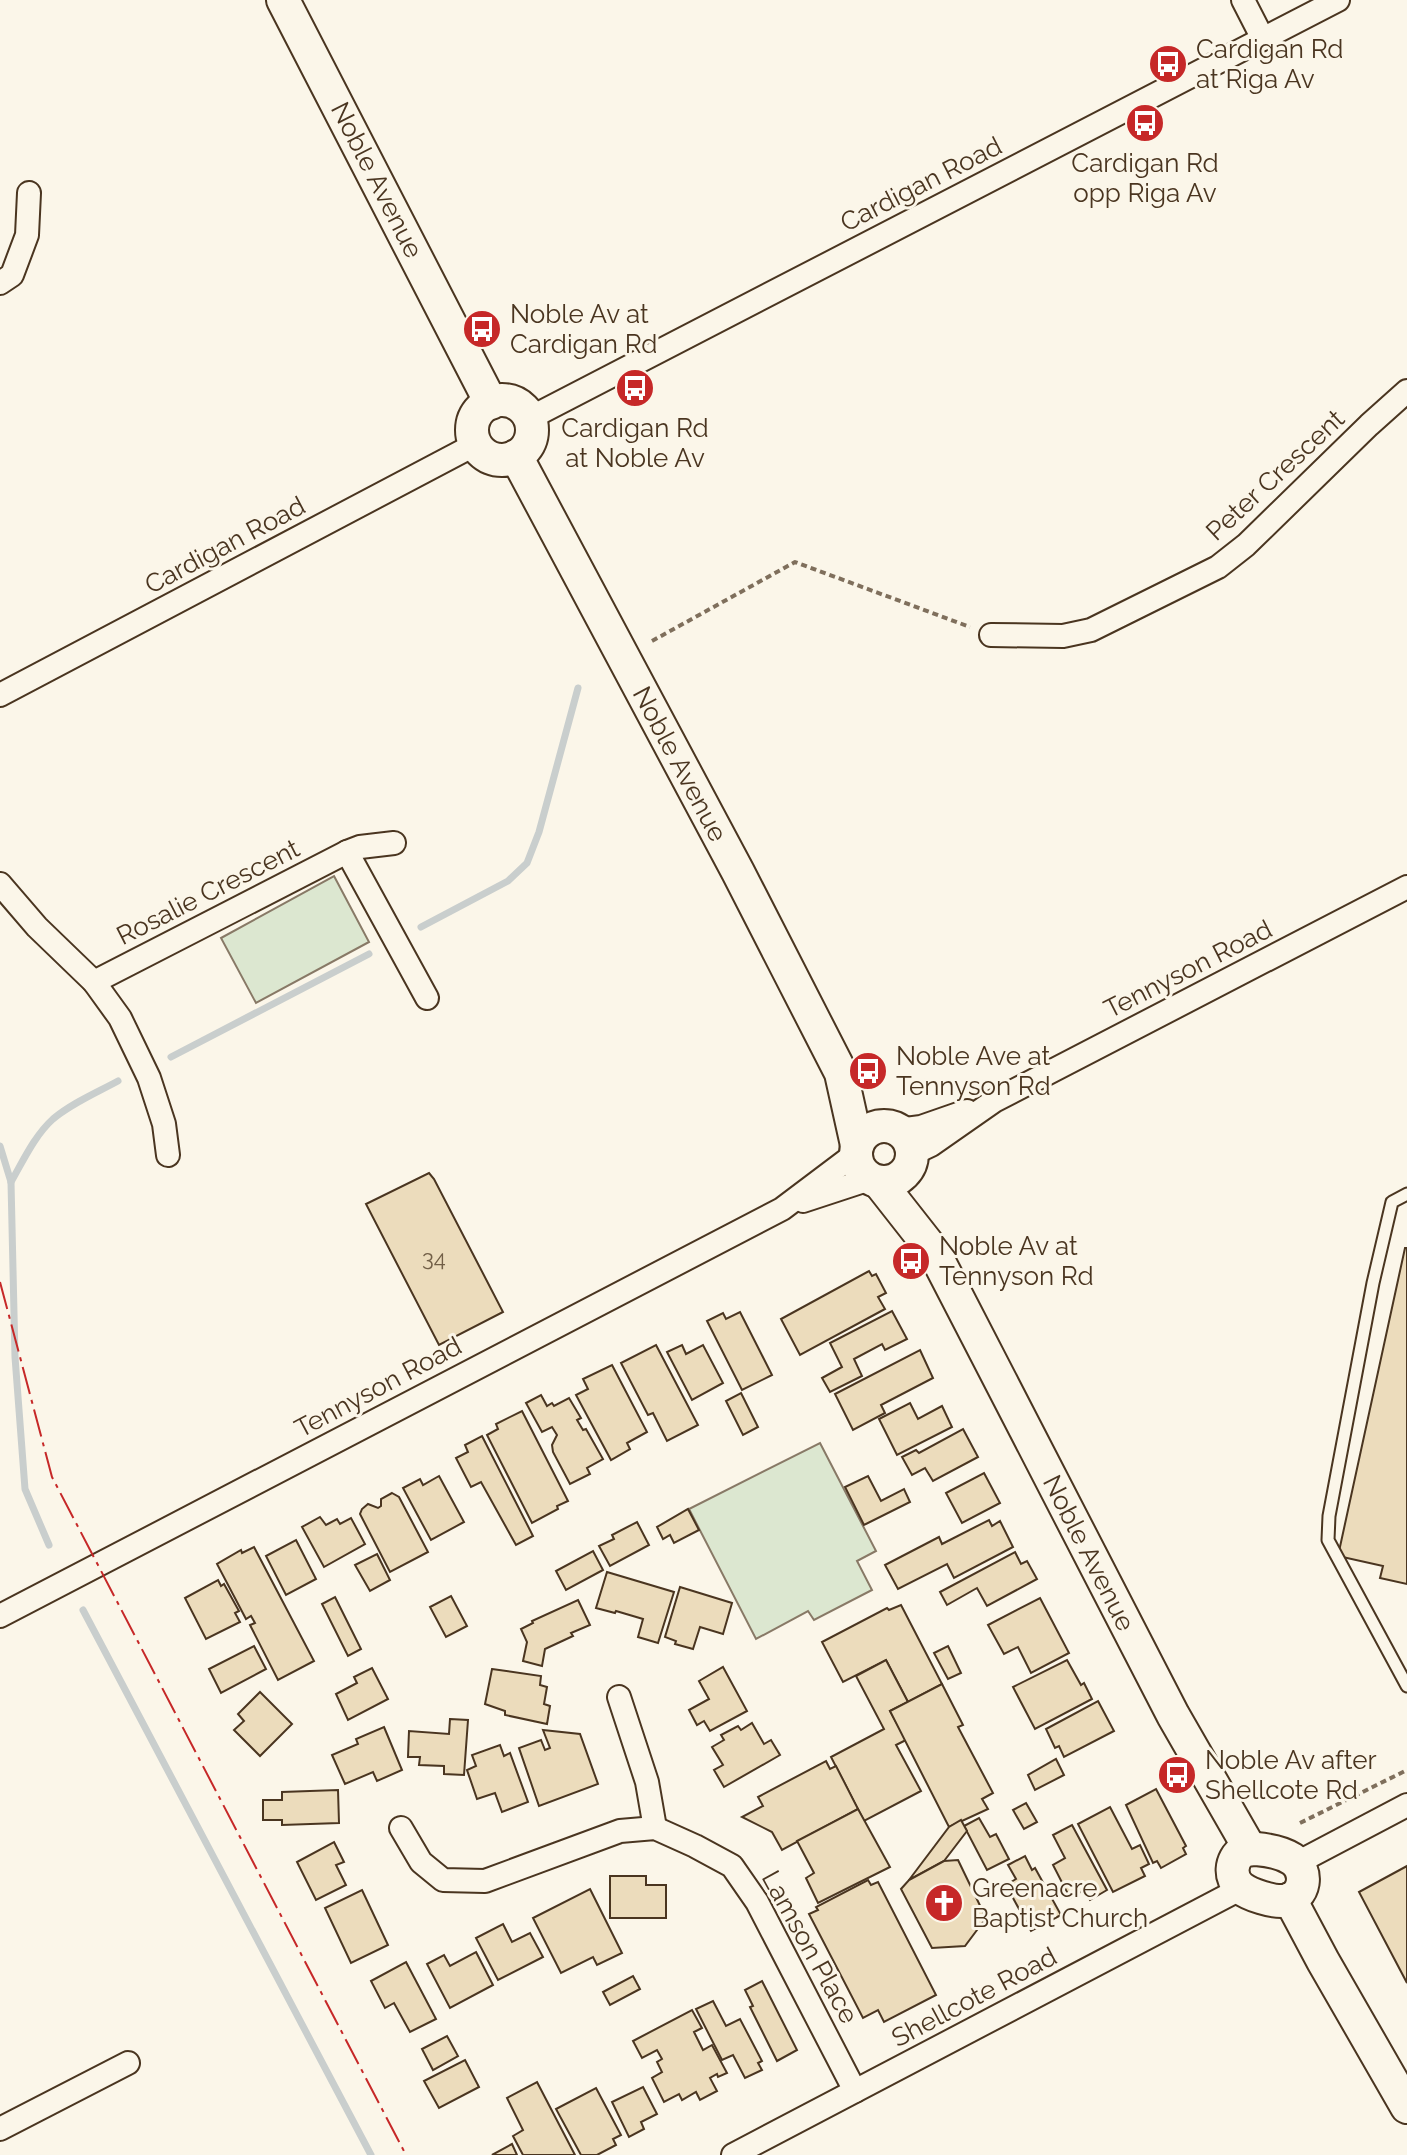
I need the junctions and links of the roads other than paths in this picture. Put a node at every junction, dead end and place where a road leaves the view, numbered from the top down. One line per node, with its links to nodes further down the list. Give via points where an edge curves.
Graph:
1 (283, 0): 8 (street, Noble Avenue)
2 (1243, 0): 4 (street)
3 (1338, 0): 4 (street, Cardigan Road)
4 (1263, 39): 9 (street, Cardigan Road)
5 (29, 193): 6 (street, via 27,235 12,275)
6 (0, 283)
7 (1407, 391): 12 (street, Peter Crescent, via 1218,567 1091,630 1063,636)
8 (491, 403): 9 (street, via 514,403); 10 (street, via 475,419)
9 (530, 418): 11 (street, via 531,440)
10 (476, 444): 11 (street, via 494,458); 13 (street, Cardigan Road)
11 (516, 456): 20 (street, Noble Avenue)
12 (991, 635)
13 (0, 695)
14 (394, 843): 15 (street, Rosalie Crescent)
15 (347, 852): 18 (street, Rosalie Crescent); 19 (street)
16 (0, 884): 18 (street)
17 (1407, 887): 21 (street, Tennyson Road, via 994,1101 931,1145)
18 (94, 982): 22 (street, via 120,1018 149,1078)
19 (427, 998)
20 (841, 1073): 21 (street, Noble Avenue); 23 (street, Noble Avenue)
21 (902, 1144): 23 (street, via 905,1172 898,1179 888,1182); 23 (street, via 879,1126 870,1130 862,1136); 25 (street, Noble Avenue)
22 (168, 1155)
23 (865, 1165): 25 (street, Noble Avenue); 26 (street, Tennyson Road)
24 (1407, 1194): 27 (lane, via 1392,1202 1373,1283 1328,1540)
25 (934, 1252): 32 (street, Noble Avenue, via 1173,1715)
26 (0, 1616)
27 (1407, 1686)
28 (619, 1697): 31 (street, via 647,1782)
29 (1407, 1805): 33 (street)
30 (401, 1828): 31 (street, via 421,1862 443,1880 485,1881 620,1831)
31 (655, 1828): 37 (street, Lamson Place, via 732,1866 757,1902)
32 (1250, 1849): 33 (street, via 1282,1854); 34 (street, via 1235,1859 1232,1870)
33 (1297, 1863): 35 (street, via 1304,1879)
34 (1242, 1888): 35 (street, via 1271,1899); 37 (street, Shellcote Road)
35 (1290, 1899): 38 (street)
36 (128, 2063): 39 (street)
37 (855, 2091): 40 (street, Shellcote Road)
38 (1407, 2107)
39 (0, 2129)
40 (733, 2155)

